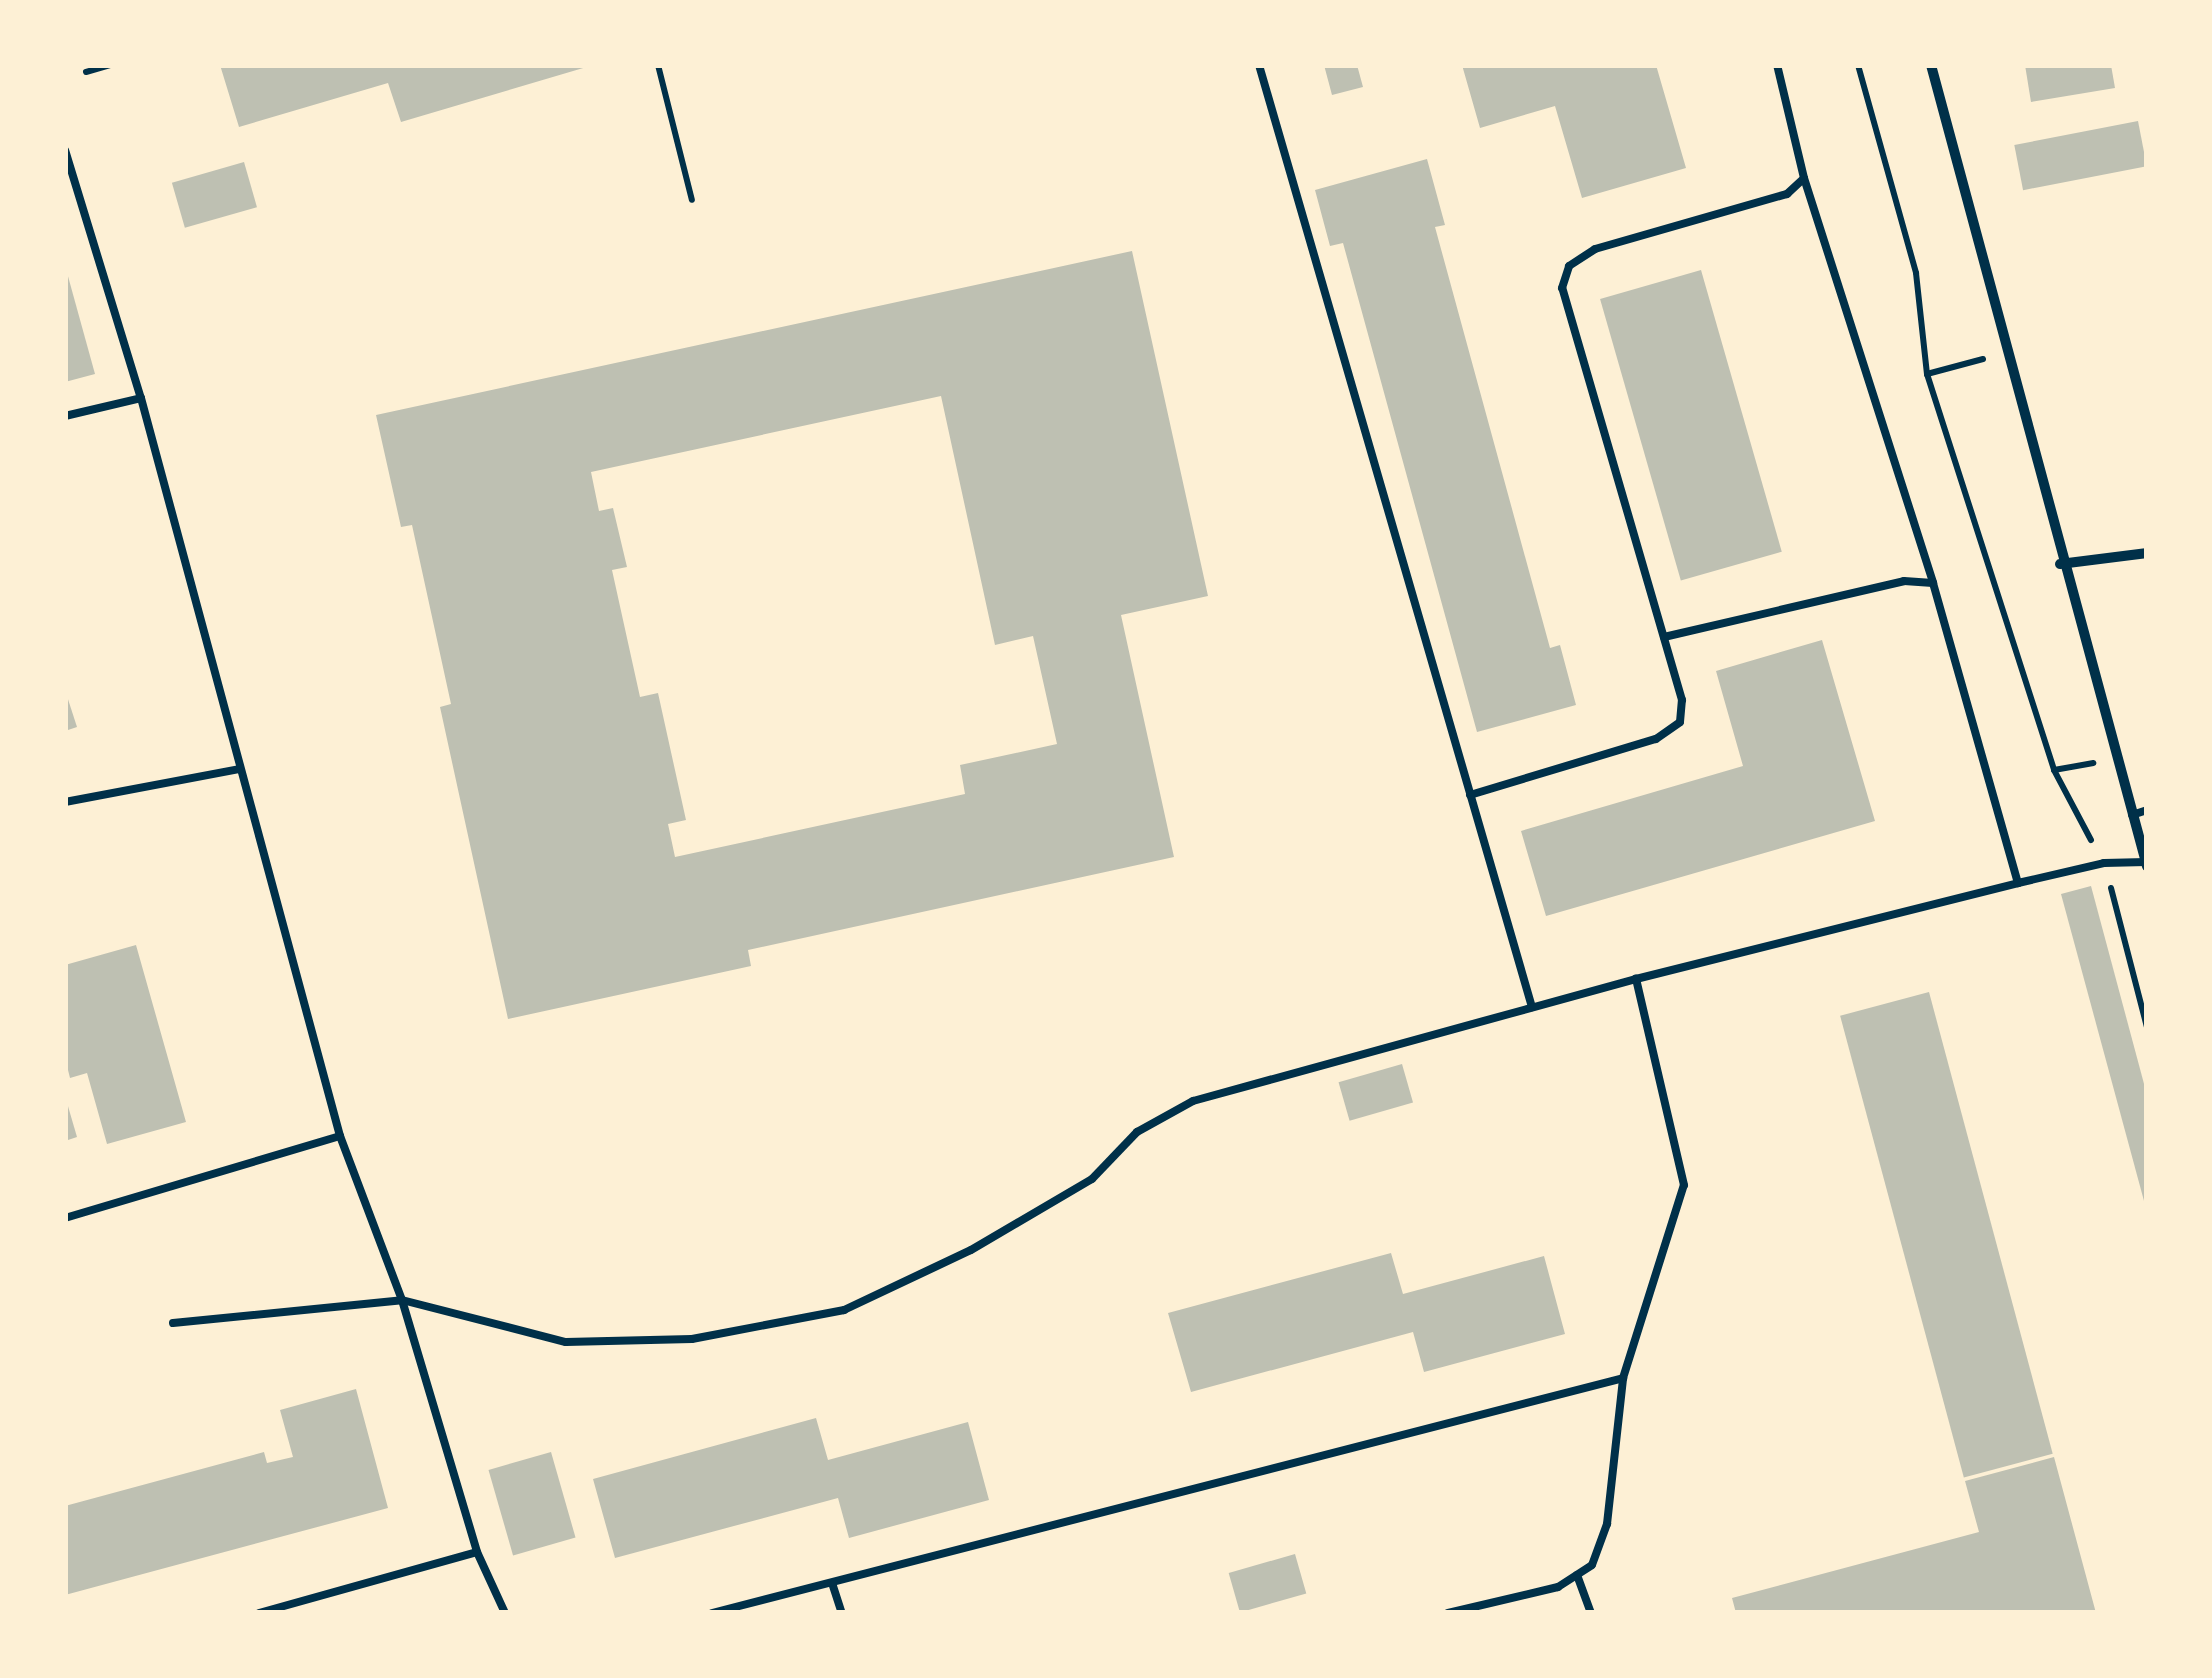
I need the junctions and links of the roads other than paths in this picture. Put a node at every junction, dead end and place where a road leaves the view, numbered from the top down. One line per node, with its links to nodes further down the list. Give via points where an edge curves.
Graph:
1 (1259, 65): 13 (lane)
2 (1777, 65): 5 (lane)
3 (1931, 65): 9 (street)
4 (66, 157): 6 (lane)
5 (1804, 178): 10 (lane); 11 (lane, via 1787,194 1594,249 1570,266 1562,288)
6 (140, 398): 7 (lane); 12 (lane)
7 (65, 416)
8 (2147, 552): 9 (street)
9 (2060, 564): 16 (street)
10 (1933, 583): 11 (lane, via 1904,581); 18 (lane)
11 (1664, 636): 13 (lane, via 1682,700 1680,722 1656,739)
12 (239, 769): 14 (lane); 21 (lane)
13 (1470, 795): 20 (lane)
14 (65, 802)
15 (2147, 810): 16 (lane)
16 (2132, 815): 17 (street)
17 (2146, 864): 18 (lane)
18 (2018, 883): 19 (lane)
19 (1636, 979): 20 (lane); 25 (lane, via 1684,1185)
20 (1532, 1007): 23 (lane, via 1193,1100 1137,1132 1092,1180 971,1250 844,1310 692,1338 566,1342)
21 (340, 1136): 22 (lane); 23 (lane)
22 (65, 1218)
23 (402, 1300): 24 (lane); 26 (lane)
24 (173, 1322)
25 (1623, 1378): 27 (lane, via 1607,1524 1592,1565); 28 (lane)
26 (478, 1552): 29 (lane); 30 (lane)
27 (1577, 1575): 33 (lane, via 1558,1587); 34 (lane)
28 (833, 1586): 31 (lane); 32 (lane)
29 (259, 1613)
30 (505, 1613)
31 (712, 1613)
32 (842, 1613)
33 (1448, 1613)
34 (1591, 1613)

